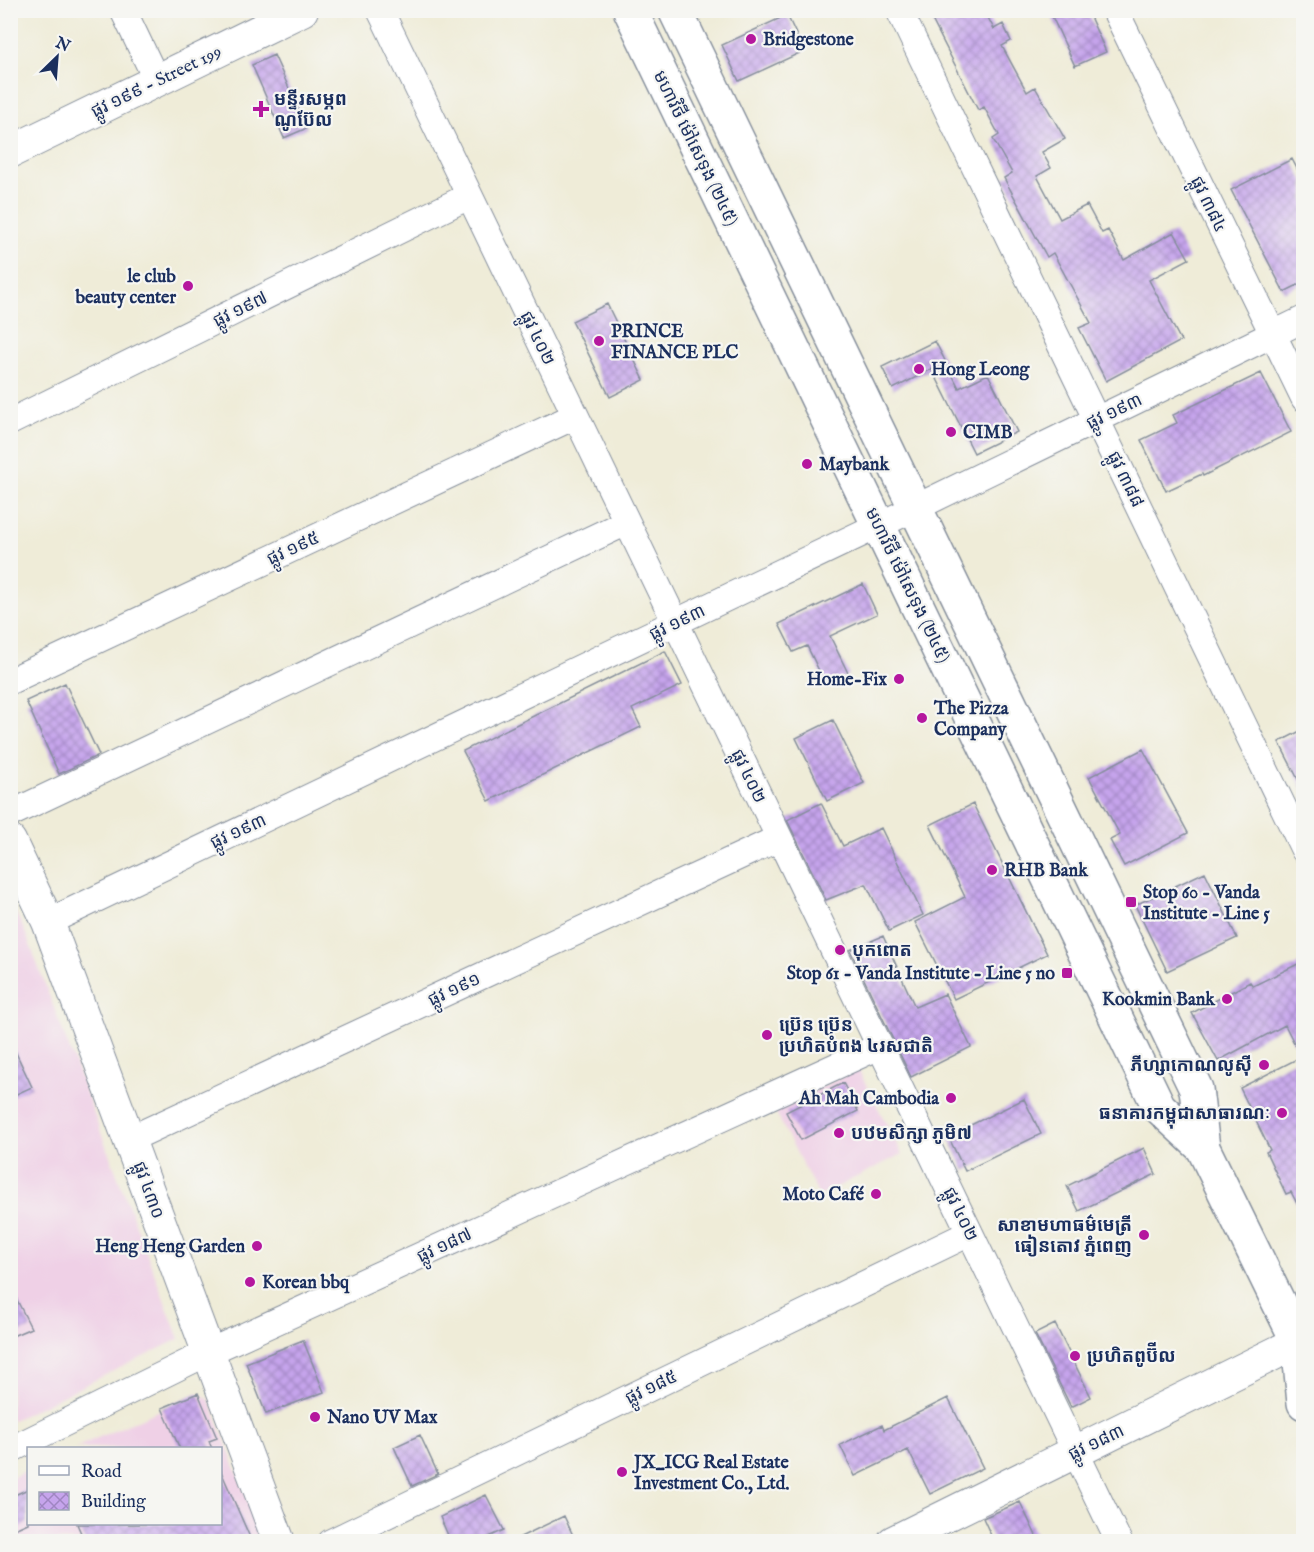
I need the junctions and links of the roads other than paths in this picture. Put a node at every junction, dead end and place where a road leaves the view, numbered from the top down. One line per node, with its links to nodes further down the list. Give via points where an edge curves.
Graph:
1 (123, 10): 8 (street)
2 (302, 10): 8 (street, ផ្លូវ ១៩៩ - Street 199)
3 (380, 10): 10 (street, ផ្លូវ ៤០២)
4 (630, 10): 19 (main road, មហាវិថី ម៉ៅសេទុង (២៤៥))
5 (675, 10): 17 (main road, មហាវិថី ម៉ៅសេទុង (២៤៥))
6 (899, 10): 15 (street, ផ្លូវ ៣៨៨)
7 (1115, 10): 12 (street, ផ្លូវ ៣៨៤)
8 (157, 81): 9 (street, ផ្លូវ ១៩៩ - Street 199)
9 (10, 152)
10 (469, 196): 14 (street, ផ្លូវ ៤០២); 16 (street, ផ្លូវ ១៩៧)
11 (1304, 319): 12 (street, ផ្លូវ ១៩៣)
12 (1272, 334): 13 (street, ផ្លូវ ៣៨៤); 15 (street, ផ្លូវ ១៩៣)
13 (1304, 398)
14 (575, 416): 18 (street, ផ្លូវ ៤០២); 21 (street, ផ្លូវ ១៩៥)
15 (1097, 419): 17 (street, ផ្លូវ ១៩៣); 25 (street, ផ្លូវ ៣៨៨)
16 (10, 422)
17 (915, 508): 19 (street, ផ្លូវ ១៩៣); 29 (main road, មហាវិថី ម៉ៅសេទុង (២៤៥), via 1196,1089)
18 (627, 522): 20 (street, ផ្លូវ ៤០២); 22 (street)
19 (879, 524): 20 (street, ផ្លូវ ១៩៣); 29 (main road, មហាវិថី ម៉ៅសេទុង (២៤៥), via 1159,1107)
20 (675, 623): 23 (street, ផ្លូវ ៤០២); 26 (street, ផ្លូវ ១៩៣)
21 (10, 681)
22 (10, 814)
23 (779, 838): 27 (street, ផ្លូវ ៤០២); 28 (street, ផ្លូវ ១៩១)
24 (10, 841): 26 (street, ផ្លូវ ៤៣០)
25 (1304, 850)
26 (48, 922): 28 (street, ផ្លូវ ៤៣០)
27 (880, 1046): 30 (street, ផ្លូវ ៤០២); 32 (street, ផ្លូវ ១៨៧)
28 (130, 1139): 32 (street, ផ្លូវ ៤៣០)
29 (1203, 1148): 31 (main road, មហាវិថី ម៉ៅសេទុង (២៤៥))
30 (970, 1233): 35 (street, ផ្លូវ ៤០២); 37 (street, ផ្លូវ ១៨៥)
31 (1301, 1345): 33 (main road, មហាវិថី ម៉ៅសេទុង (២៤៥)); 35 (street, ផ្លូវ ១៨៣)
32 (209, 1352): 34 (street, ផ្លូវ ១៨៧); 36 (street, ផ្លូវ ៤៣០)
33 (1304, 1403)
34 (10, 1450)
35 (1076, 1452): 38 (street, ផ្លូវ ១៨៣); 39 (street, ផ្លូវ ៤០២)
36 (279, 1542)
37 (331, 1542)
38 (893, 1542)
39 (1119, 1542)

